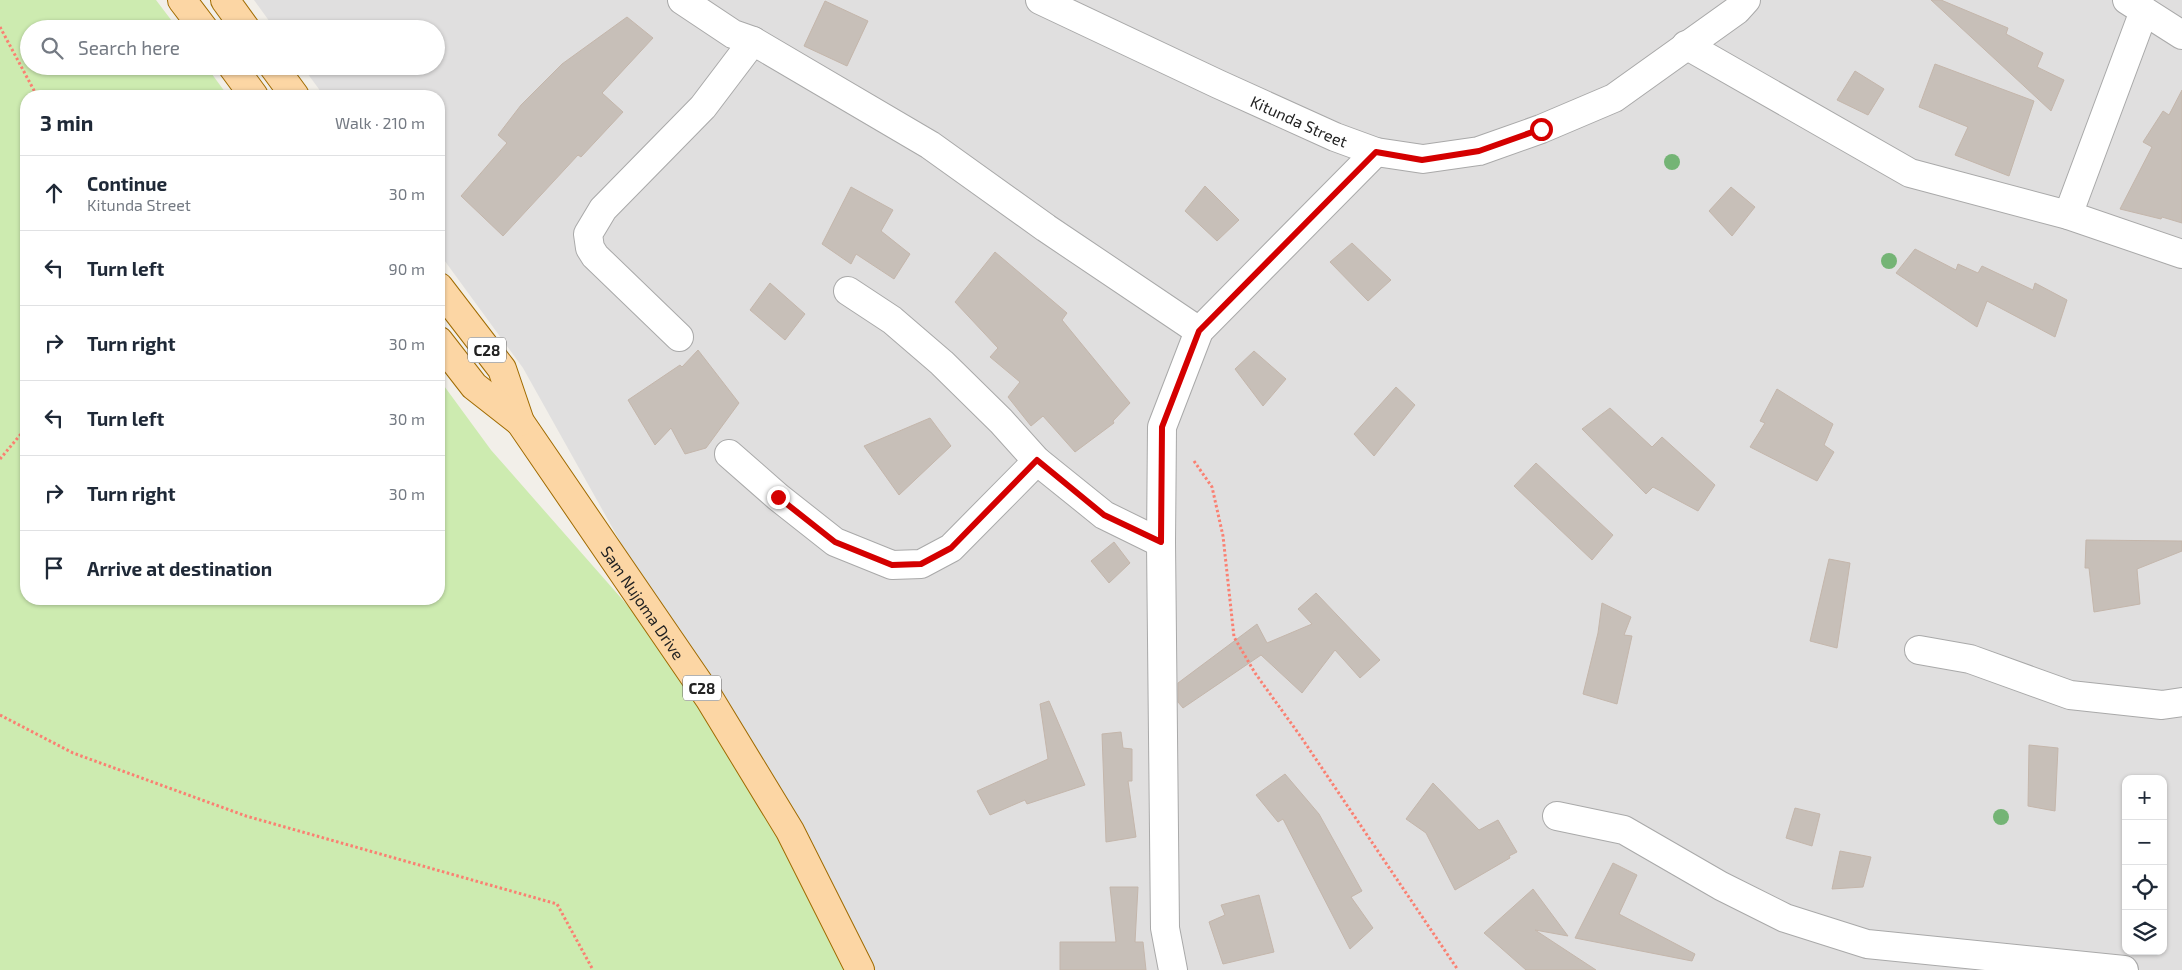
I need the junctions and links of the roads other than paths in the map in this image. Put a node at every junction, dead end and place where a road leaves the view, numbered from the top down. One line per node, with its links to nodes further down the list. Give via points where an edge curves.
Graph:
1 (182, 0): 7 (main road)
2 (225, 0): 8 (main road)
3 (682, 0): 10 (street, via 733,34)
4 (1040, 0): 16 (street, Kitunda Street, via 1335,137)
5 (1746, 0): 11 (street, Kitunda Street, via 1737,10)
6 (2135, 6): 9 (street); 17 (street)
7 (197, 20)
8 (239, 20)
9 (2182, 35)
10 (753, 42): 21 (street, via 930,145); 22 (street, via 703,107 603,209 588,234 595,256)
11 (1686, 45): 16 (street, Kitunda Street, via 1614,98 1479,151 1422,160); 17 (street, via 1910,173)
12 (239, 75): 14 (main road)
13 (280, 75): 15 (main road)
14 (250, 90)
15 (291, 90)
16 (1376, 152): 21 (street)
17 (2068, 215): 18 (street)
18 (2182, 254)
19 (848, 291): 26 (street, via 892,320 942,363)
20 (445, 295): 24 (main road, Sam Nujoma Drive / C28, via 502,369)
21 (1199, 331): 27 (street, via 1162,427)
22 (679, 336)
23 (445, 349): 24 (main road, Sam Nujoma Drive / C28, via 474,386)
24 (520, 422): 31 (main road, Sam Nujoma Drive / C28, via 709,698 790,831)
25 (729, 454): 26 (street, via 835,542 892,565 921,564 951,548)
26 (1037, 460): 27 (street, via 1104,515)
27 (1161, 542): 32 (street, via 1165,928)
28 (1919, 650): 29 (street, via 1970,659 2070,695 2162,705)
29 (2182, 702)
30 (1557, 816): 33 (street, via 1624,830 1721,886 1786,918 1867,944)
31 (860, 970)
32 (1172, 970)
33 (2124, 970)

